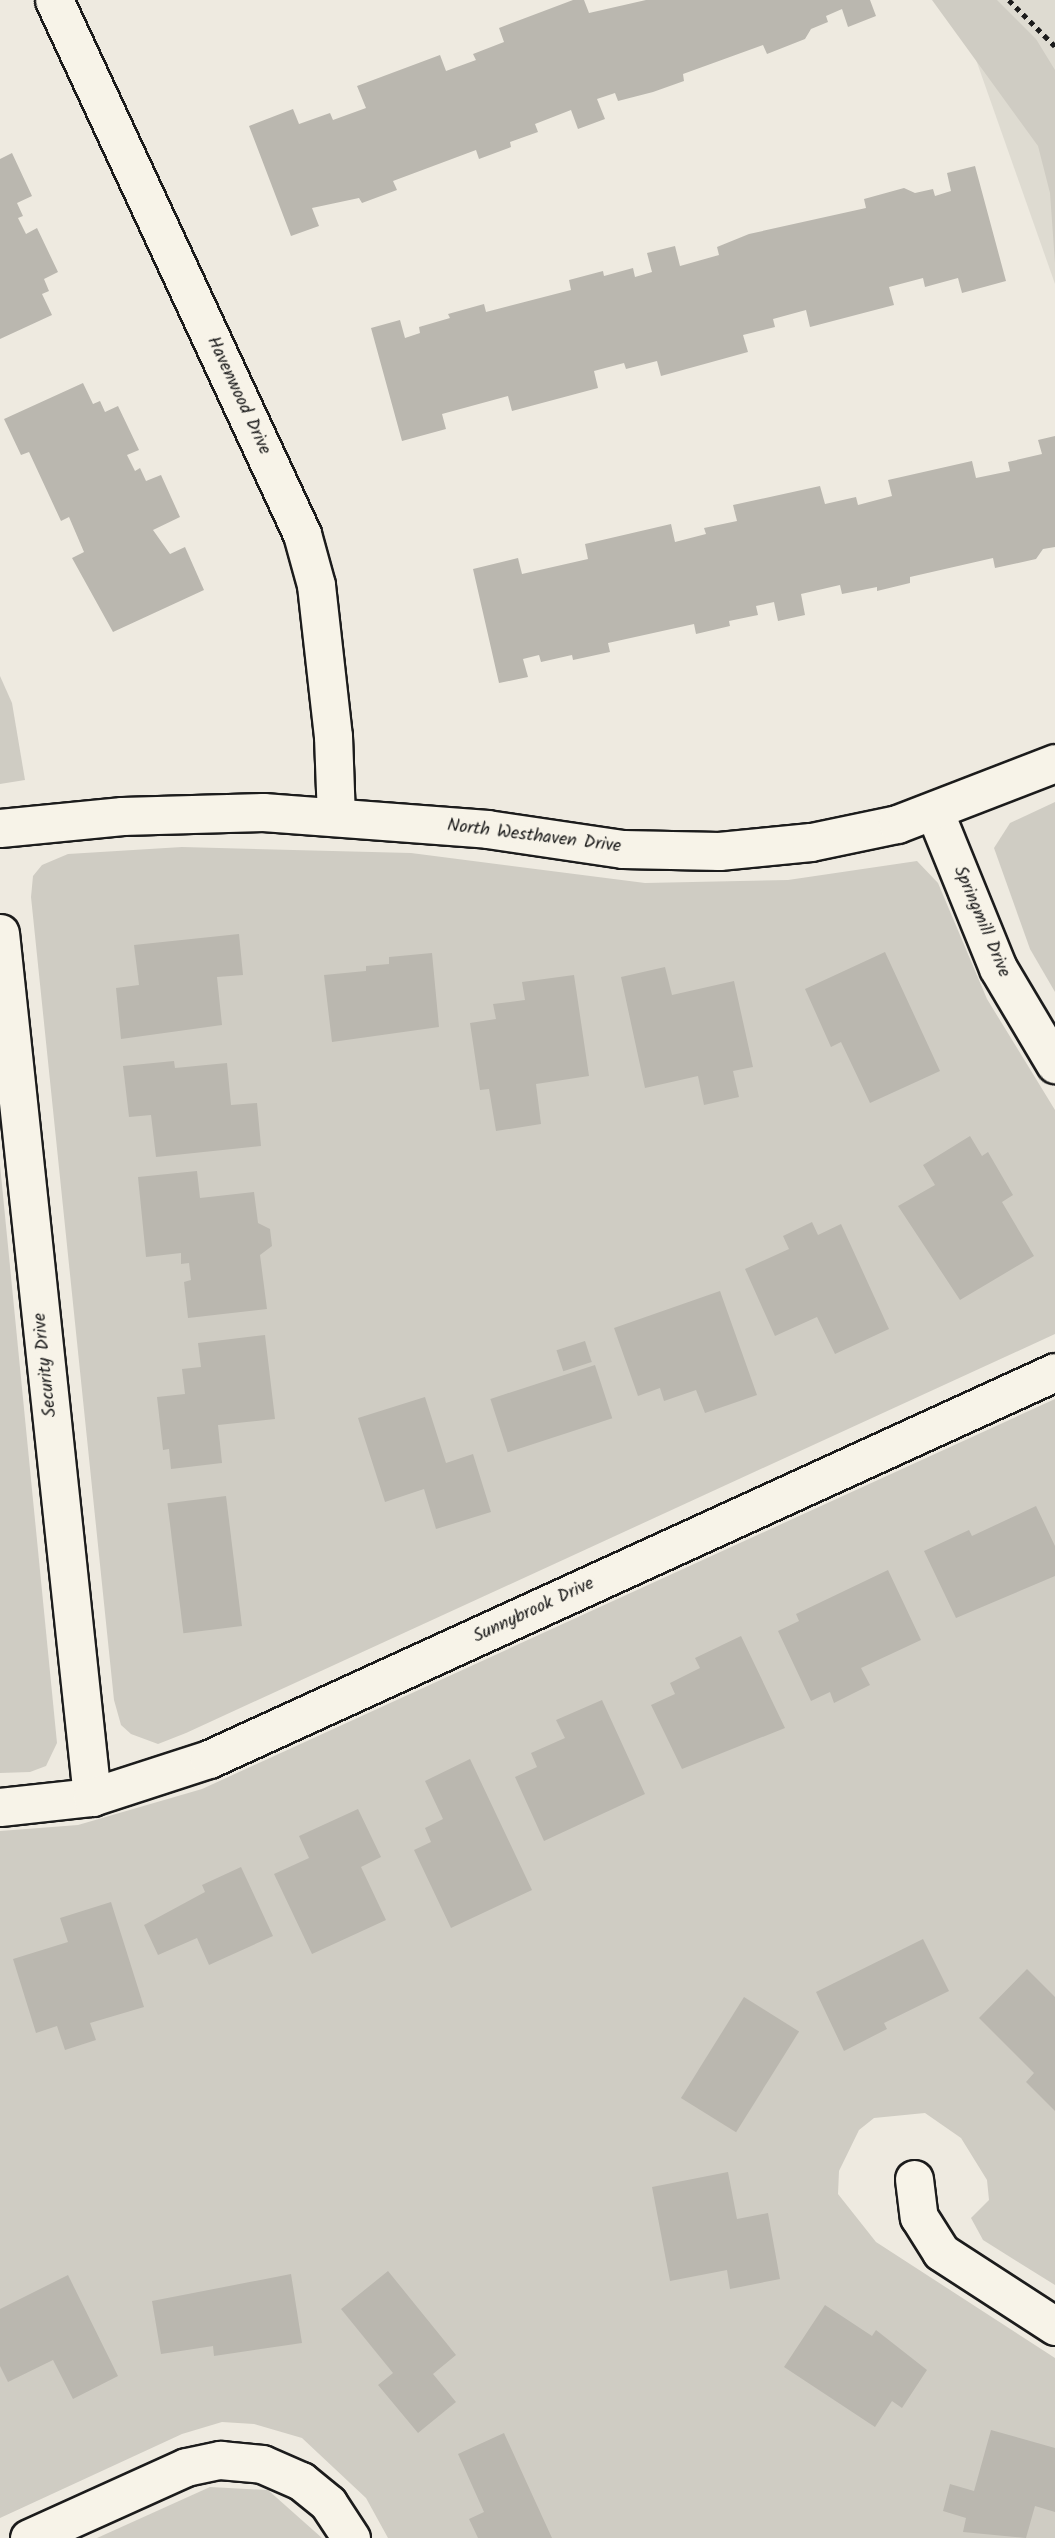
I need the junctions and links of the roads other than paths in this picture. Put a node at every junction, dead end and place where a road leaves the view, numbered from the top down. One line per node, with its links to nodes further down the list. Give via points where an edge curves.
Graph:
1 (54, 0): 4 (street, Havenwood Drive, via 302,534 316,585 333,736)
2 (1055, 763): 3 (street, North Westhaven Drive)
3 (936, 813): 4 (street, North Westhaven Drive, via 811,842 719,851 623,849); 7 (street, Springmill Drive, via 998,968)
4 (336, 816): 5 (street, North Westhaven Drive, via 122,816)
5 (0, 828)
6 (0, 933): 9 (street, Security Drive)
7 (1055, 1064)
8 (1055, 1372): 9 (street, Sunnybrook Drive, via 209,1759)
9 (92, 1797): 10 (street, Sunnybrook Drive)
10 (0, 1807)
11 (914, 2179): 12 (street, via 919,2217 942,2252)
12 (1055, 2326)
13 (29, 2538): 14 (street, via 186,2467 220,2460 262,2464 301,2481 328,2503)
14 (351, 2538)

